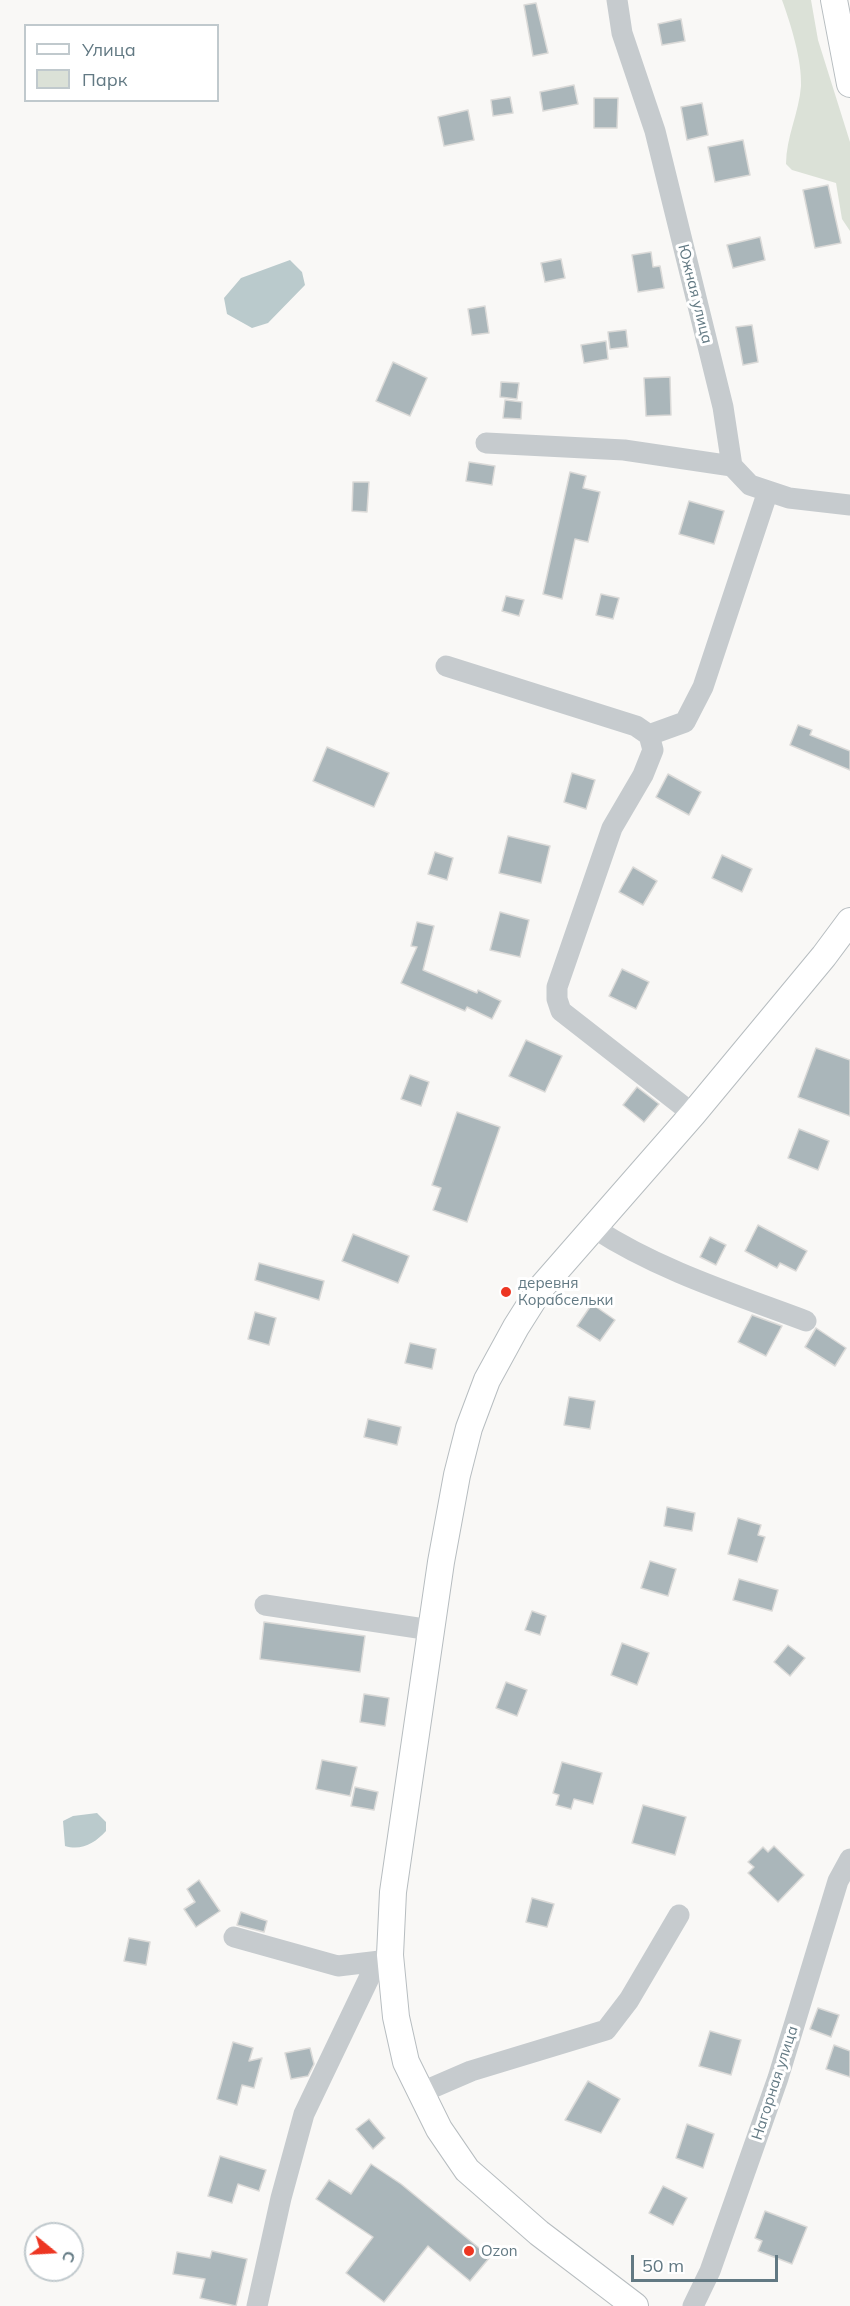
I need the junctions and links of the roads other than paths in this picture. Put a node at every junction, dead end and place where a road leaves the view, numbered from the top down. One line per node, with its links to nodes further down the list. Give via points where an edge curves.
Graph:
1 (617, 0): 5 (street, Южная улица, via 622,33 655,131 723,407)
2 (834, 0): 3 (main road)
3 (850, 84)
4 (486, 443): 5 (street, via 624,450)
5 (732, 466): 6 (street, via 750,485)
6 (768, 491): 7 (street, via 789,498); 9 (street, via 703,687 685,722)
7 (850, 505)
8 (446, 666): 9 (street, via 636,726)
9 (649, 735): 11 (street, via 653,750 643,776 612,828 556,987 557,999 561,1011)
10 (850, 921): 11 (main road)
11 (693, 1114): 12 (main road)
12 (594, 1228): 13 (street, via 620,1245 685,1274); 15 (main road, via 540,1289 487,1380 457,1475)
13 (806, 1321)
14 (265, 1605): 15 (street)
15 (431, 1630): 19 (main road)
16 (850, 1859): 23 (street, Нагорная улица, via 838,1881 778,2078 710,2271)
17 (679, 1915): 20 (street, via 629,2000 606,2030 471,2071)
18 (234, 1937): 19 (street, via 338,1966)
19 (385, 1958): 20 (main road, via 406,2062); 21 (street, via 371,1974 304,2114)
20 (420, 2093): 22 (main road, via 467,2170 539,2233)
21 (256, 2306)
22 (635, 2306)
23 (693, 2306)

